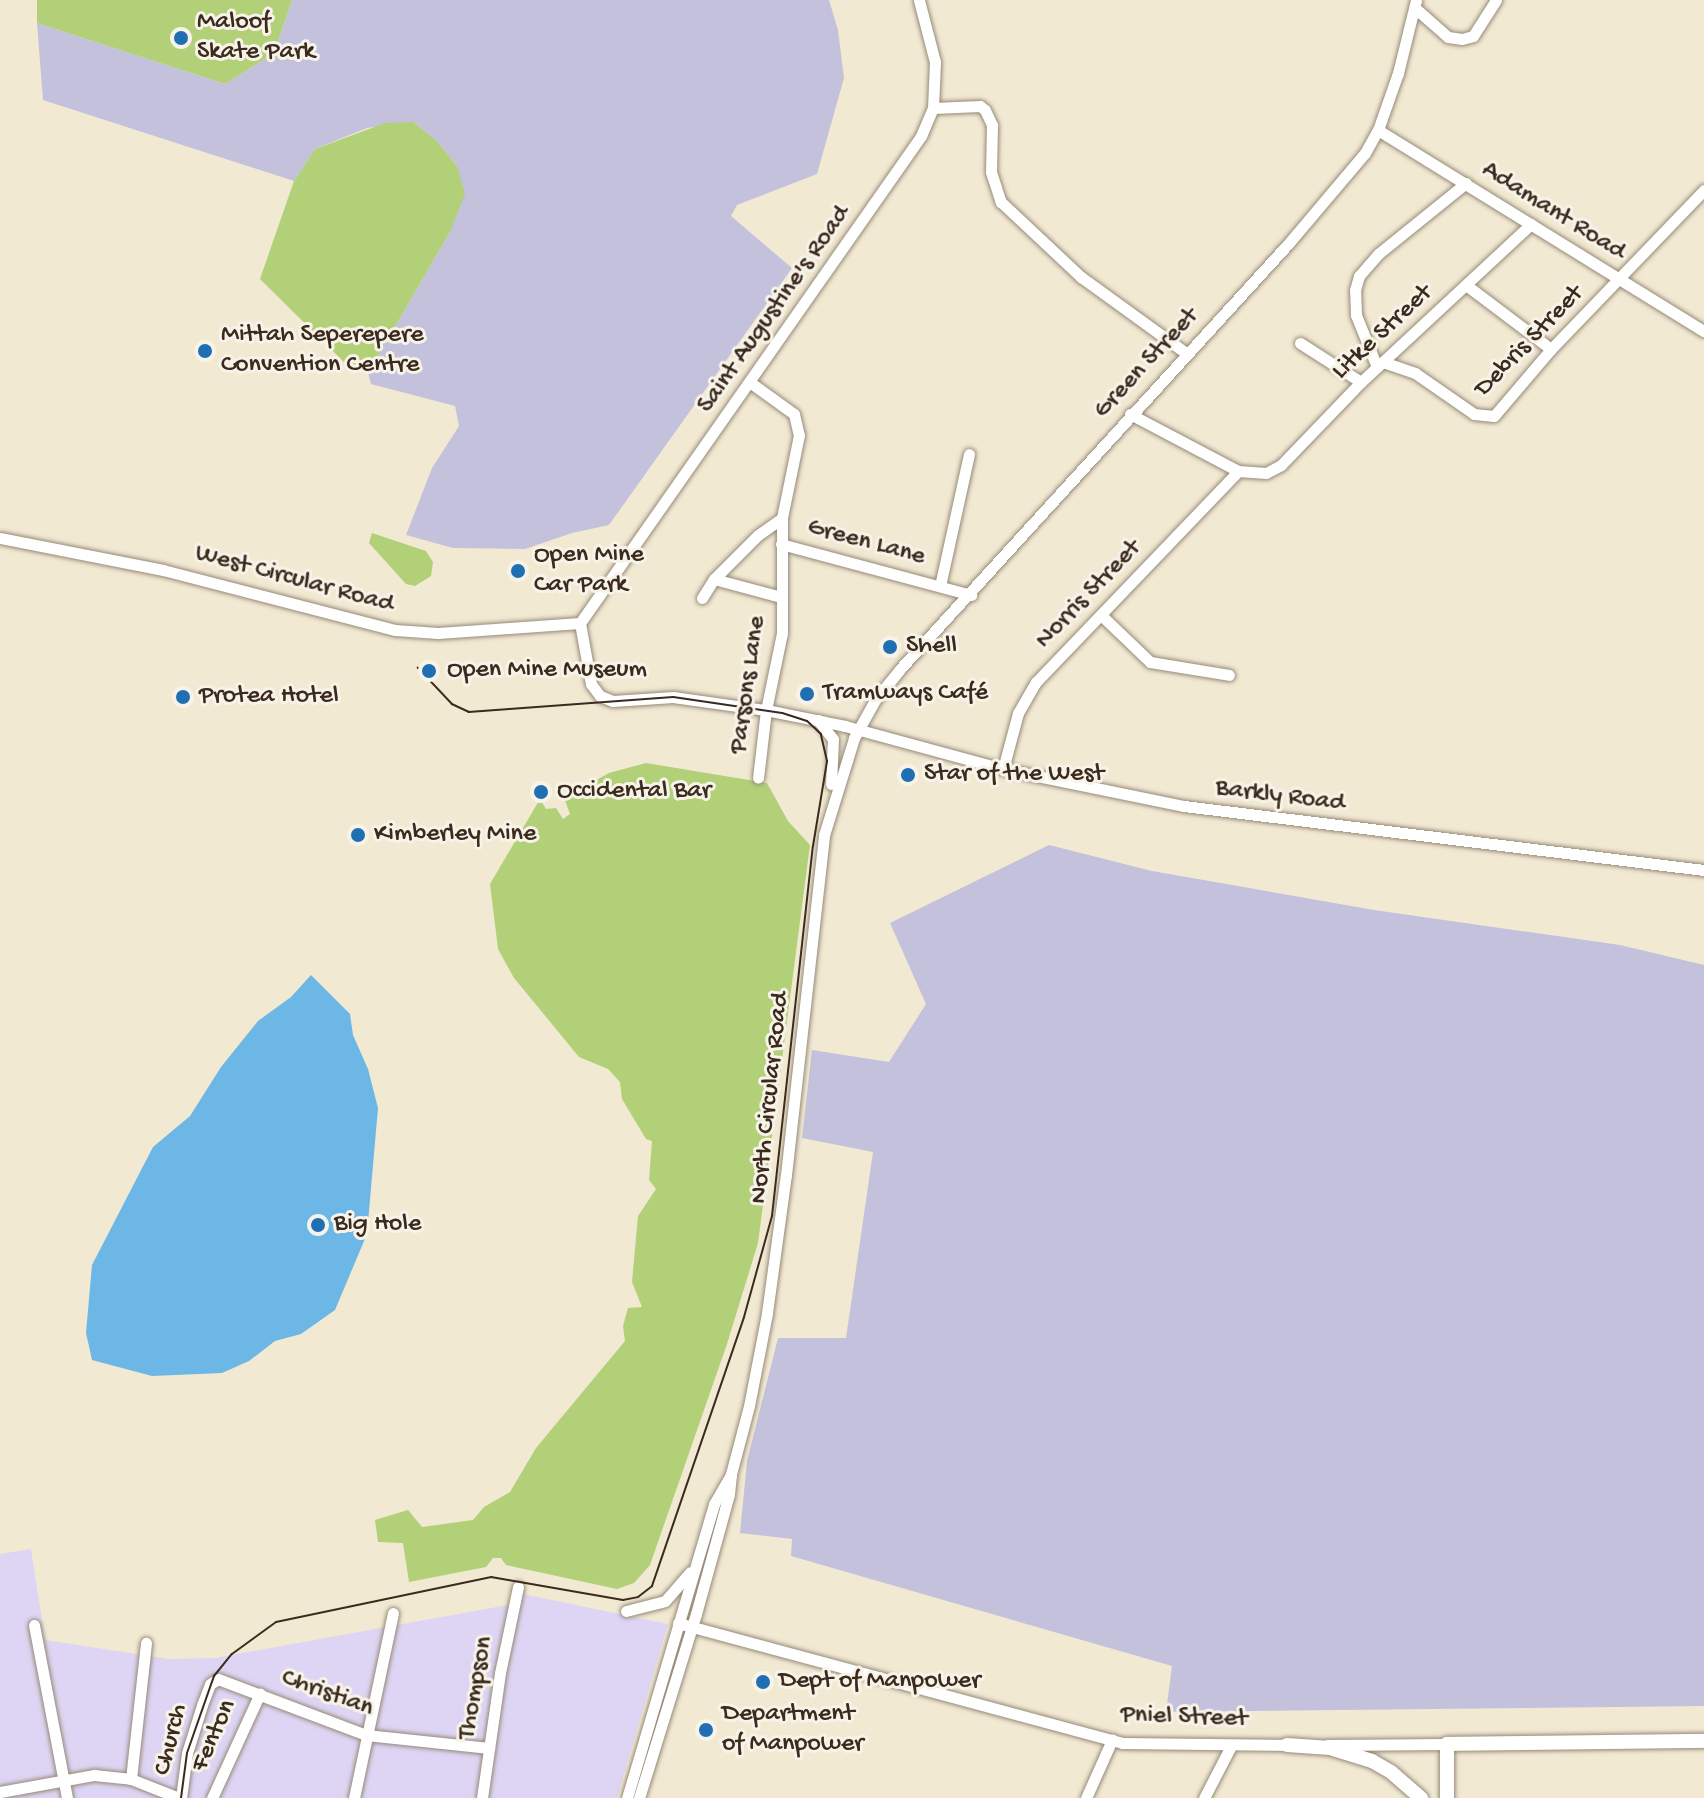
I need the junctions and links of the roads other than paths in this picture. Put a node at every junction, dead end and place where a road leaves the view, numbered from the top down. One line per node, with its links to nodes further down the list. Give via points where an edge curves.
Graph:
1 (919, 0): 4 (street, Saint Augustine's Road, via 935,62)
2 (1496, 0): 3 (street, via 1473,36 1462,39 1448,37)
3 (1416, 4): 5 (street, Green Street)
4 (933, 108): 14 (street, via 985,110 992,125 991,172 1001,202 1081,277); 17 (street, Saint Augustine's Road, via 907,159)
5 (1378, 130): 6 (street, Adamant Road); 14 (street, Green Street, via 1365,153 1288,244)
6 (1466, 183): 8 (street, Adamant Road); 15 (street, via 1378,254 1359,276 1356,315)
7 (1704, 190): 9 (street, Debris Street)
8 (1531, 224): 9 (street, Adamant Road); 10 (street, Litke Street)
9 (1620, 280): 11 (street, Adamant Road); 13 (street, Debris Street)
10 (1466, 285): 13 (street); 15 (street, Litke Street)
11 (1704, 331)
12 (1300, 343): 16 (street)
13 (1551, 349): 15 (street, Debris Street, via 1490,418 1474,414 1415,373)
14 (1186, 353): 18 (street, Green Street)
15 (1380, 364): 16 (street, Litke Street)
16 (1361, 382): 20 (street, Litke Street, via 1281,465 1252,475)
17 (751, 383): 21 (street, Parsons Lane, via 798,422); 30 (street, Saint Augustine's Road)
18 (1130, 414): 20 (street); 26 (street, Green Street)
19 (969, 454): 25 (street, Green Lane)
20 (1238, 471): 29 (street, Norris Street)
21 (782, 518): 23 (street, Parsons Lane); 24 (street)
22 (0, 538): 30 (street, West Circular Road, via 188,575 395,630 438,633)
23 (781, 544): 25 (street, Green Lane); 27 (street, Parsons Lane)
24 (714, 579): 27 (street, Parsons Lane); 28 (street)
25 (940, 586): 26 (street, Green Lane)
26 (971, 595): 34 (street, Green Street, via 885,687)
27 (781, 597): 32 (street, Parsons Lane, via 782,633)
28 (702, 598)
29 (1101, 615): 31 (street, via 1150,662); 35 (street, Norris Street, via 1024,699)
30 (580, 623): 32 (street, Barkly Road, via 589,677 597,694 606,699 673,697)
31 (1229, 675)
32 (766, 710): 33 (street, Barkly Road); 36 (street, Parsons Lane)
33 (818, 720): 34 (street, Barkly Road); 37 (street, via 833,739 835,751)
34 (858, 730): 35 (street, Barkly Road); 37 (street, North Circular Road)
35 (1003, 769): 38 (street, Barkly Road, via 1184,806)
36 (758, 778)
37 (826, 824): 39 (street, North Circular Road, via 767,1313)
38 (1704, 870)
39 (731, 1474): 40 (street, North Circular Road, via 714,1504); 46 (street, North Circular Road)
40 (696, 1564): 42 (street, via 665,1601); 44 (street, North Circular Road)
41 (518, 1587): 56 (street, Thompson)
42 (626, 1611)
43 (393, 1613): 50 (street)
44 (678, 1623): 46 (street, Pniel Street); 65 (street, North Circular Road)
45 (34, 1625): 58 (street)
46 (692, 1627): 51 (street, Pniel Street); 66 (street, North Circular Road)
47 (146, 1643): 57 (street)
48 (207, 1693): 49 (street, Christian, via 210,1684 223,1679); 61 (street, Church, via 187,1753)
49 (260, 1693): 50 (street, Christian); 62 (street, Fenton)
50 (366, 1735): 56 (street, Christian); 63 (street)
51 (1112, 1740): 55 (street, Pniel Street); 67 (street)
52 (1704, 1741): 53 (main road, Pniel Street)
53 (1447, 1744): 54 (street, Pniel Street); 70 (main road)
54 (1287, 1745): 55 (street, Pniel Street); 69 (main road, via 1330,1748 1372,1761)
55 (1231, 1746): 68 (street)
56 (489, 1748): 64 (street, Thompson)
57 (131, 1779): 58 (street, via 94,1775); 61 (street)
58 (63, 1780): 59 (street); 60 (street)
59 (0, 1792)
60 (67, 1798)
61 (180, 1798)
62 (212, 1798)
63 (354, 1798)
64 (482, 1798)
65 (627, 1798)
66 (639, 1798)
67 (1086, 1798)
68 (1204, 1798)
69 (1421, 1798)
70 (1447, 1798)

